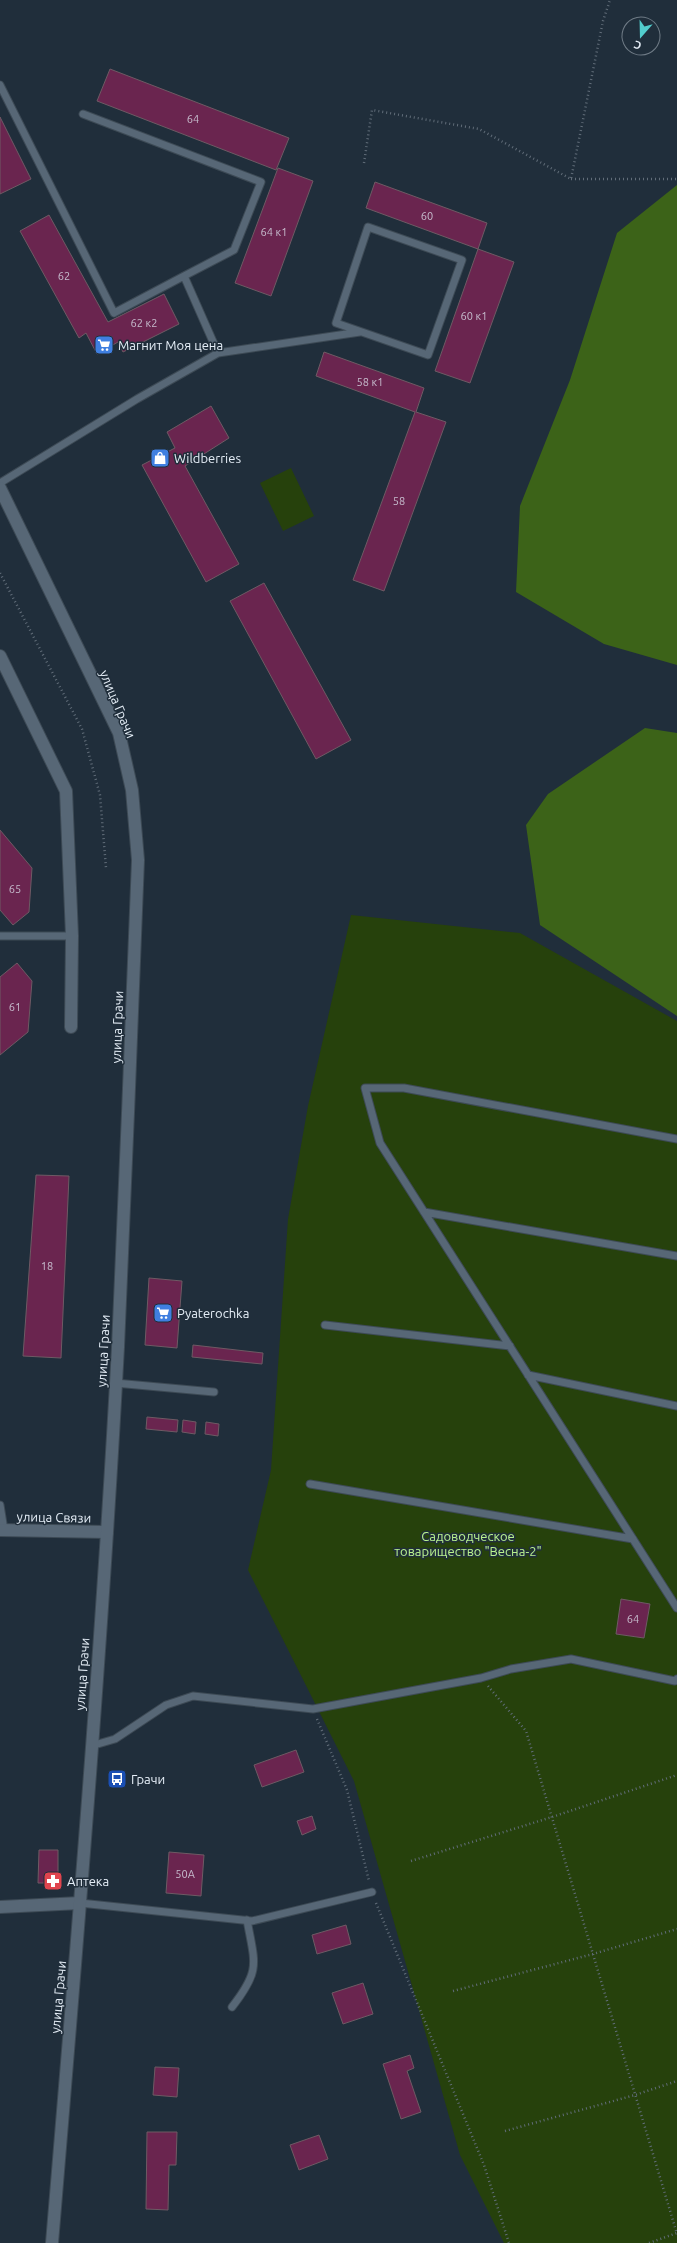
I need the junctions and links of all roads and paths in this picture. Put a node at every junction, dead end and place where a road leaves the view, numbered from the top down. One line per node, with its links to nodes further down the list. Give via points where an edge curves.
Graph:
1 (610, 0): 5 (path, via 603,21)
2 (0, 85): 7 (lane, via 114,313)
3 (83, 114): 7 (lane, via 261,182 234,250)
4 (364, 163): 5 (path, via 372,110 479,130)
5 (571, 178): 6 (path)
6 (677, 179)
7 (184, 276): 9 (lane)
8 (362, 332): 8 (lane, via 428,355 462,260 368,227 336,323); 9 (lane)
9 (218, 353): 10 (lane)
10 (0, 483)
11 (0, 488): 24 (street, улица Грачи, via 119,733 132,790 138,860)
12 (0, 573): 14 (path, via 82,728 100,795)
13 (0, 656): 16 (street, via 66,791)
14 (106, 868)
15 (0, 936): 16 (lane)
16 (72, 936): 17 (street)
17 (71, 1026)
18 (677, 1138): 19 (lane, via 404,1088 365,1088 380,1143)
19 (424, 1212): 20 (lane); 22 (lane)
20 (677, 1256)
21 (325, 1325): 22 (lane)
22 (510, 1346): 23 (lane)
23 (528, 1375): 26 (lane); 31 (lane)
24 (115, 1383): 25 (lane); 30 (street, улица Грачи)
25 (214, 1392)
26 (677, 1406)
27 (310, 1484): 31 (lane)
28 (0, 1505): 29 (lane)
29 (2, 1530): 30 (street, улица Связи)
30 (107, 1532): 36 (street, улица Грачи)
31 (633, 1539): 32 (lane)
32 (677, 1608)
33 (481, 1678): 34 (lane, via 511,1668 571,1660); 35 (lane); 38 (path, via 526,1731)
34 (677, 1679)
35 (313, 1709): 36 (lane, via 193,1696 166,1705 115,1739); 40 (path, via 347,1790)
36 (91, 1746): 41 (street, улица Грачи)
37 (677, 1775): 38 (path)
38 (552, 1818): 39 (path); 45 (path)
39 (411, 1861)
40 (372, 1892): 43 (lane, via 252,1921); 53 (path, via 484,2165)
41 (80, 1903): 42 (street); 43 (lane); 52 (street, улица Грачи)
42 (0, 1907)
43 (247, 1920): 47 (lane, via 255,1964 248,1986)
44 (677, 1929): 45 (path)
45 (593, 1954): 46 (path); 49 (path)
46 (453, 1991)
47 (232, 2007)
48 (677, 2081): 49 (path)
49 (635, 2095): 50 (path); 51 (path)
50 (505, 2131)
51 (677, 2233): 54 (path)
52 (52, 2243)
53 (509, 2243)
54 (650, 2243)

